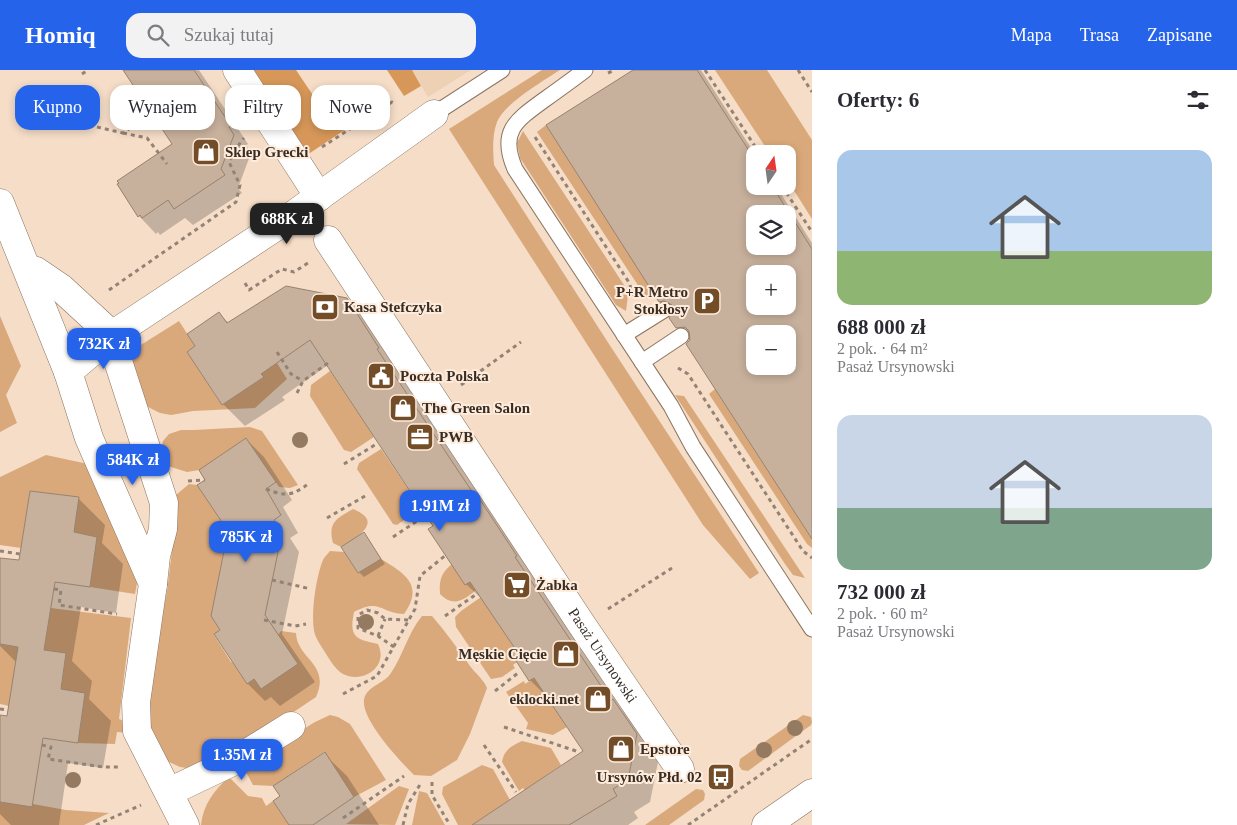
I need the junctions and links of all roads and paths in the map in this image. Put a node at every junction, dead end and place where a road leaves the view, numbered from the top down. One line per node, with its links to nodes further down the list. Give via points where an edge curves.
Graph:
1 (88, 70): 8 (path)
2 (236, 70): 20 (street)
3 (502, 70): 11 (lane)
4 (585, 70): 30 (lane, via 519,119 509,136 509,157)
5 (615, 70): 9 (path)
6 (705, 70): 17 (path)
7 (798, 70): 10 (path)
8 (82, 74)
9 (606, 74)
10 (812, 92)
11 (434, 114): 20 (street)
12 (100, 128): 15 (path)
13 (127, 130): 15 (path)
14 (532, 132): 27 (path, via 630,284)
15 (123, 133): 18 (path, via 147,138)
16 (246, 136): 26 (path, via 229,162 240,185 236,202)
17 (754, 145)
18 (167, 164)
19 (788, 195): 22 (path)
20 (319, 197): 29 (street)
21 (0, 203): 24 (street)
22 (812, 232)
23 (331, 243): 25 (path, via 294,272 282,270 249,290 245,283); 83 (street, Pasaż Ursynowski)
24 (27, 269): 29 (street, via 36,271 61,288); 37 (street)
25 (253, 278)
26 (103, 294)
27 (633, 303)
28 (664, 310): 30 (lane)
29 (112, 335): 37 (street); 57 (street, via 164,503 163,529)
30 (624, 335): 34 (lane)
31 (681, 336): 34 (lane)
32 (521, 342): 39 (path)
33 (277, 352): 38 (path, via 291,374)
34 (642, 362): 68 (lane, via 672,406 693,447)
35 (328, 363): 38 (path)
36 (674, 366): 54 (path, via 688,374 803,551)
37 (68, 372): 57 (street, via 89,438)
38 (303, 381): 40 (path)
39 (467, 381)
40 (297, 393)
41 (378, 443): 42 (path)
42 (344, 464)
43 (205, 480): 44 (path)
44 (194, 481)
45 (310, 484): 46 (path, via 296,493)
46 (266, 489)
47 (365, 496): 49 (path)
48 (426, 515): 50 (path)
49 (326, 518)
50 (394, 537)
51 (0, 551): 52 (path)
52 (20, 554)
53 (446, 555): 66 (path, via 420,576 415,609)
54 (812, 558)
55 (672, 568): 61 (path)
56 (272, 580): 59 (path)
57 (153, 584): 63 (street)
58 (54, 589): 63 (path, via 61,590 59,605)
59 (311, 589)
60 (478, 593): 62 (path)
61 (613, 605)
62 (446, 616)
63 (148, 618): 87 (street, via 136,702 136,731)
64 (385, 619): 66 (path); 69 (path); 69 (path, via 367,610 358,615 358,628)
65 (264, 620): 67 (path, via 295,626)
66 (409, 620): 70 (path)
67 (306, 624)
68 (812, 629)
69 (378, 636): 70 (path)
70 (394, 647): 73 (path, via 377,676)
71 (518, 673): 72 (path)
72 (495, 691)
73 (343, 694)
74 (0, 709): 75 (path)
75 (8, 710)
76 (291, 726): 87 (street, via 236,760)
77 (504, 727): 81 (path)
78 (812, 738): 97 (path)
79 (42, 745): 82 (path, via 50,747 48,759)
80 (484, 745): 88 (path)
81 (579, 752)
82 (103, 767)
83 (680, 769)
84 (404, 776): 90 (path)
85 (432, 782): 96 (path, via 432,795)
86 (421, 783): 95 (path, via 411,797)
87 (169, 792): 91 (path); 94 (street)
88 (516, 792)
89 (812, 793): 98 (street)
90 (343, 818)
91 (109, 820): 92 (path); 93 (path)
92 (96, 825)
93 (108, 825)
94 (185, 825)
95 (403, 825)
96 (450, 825)
97 (688, 825)
98 (766, 825)

